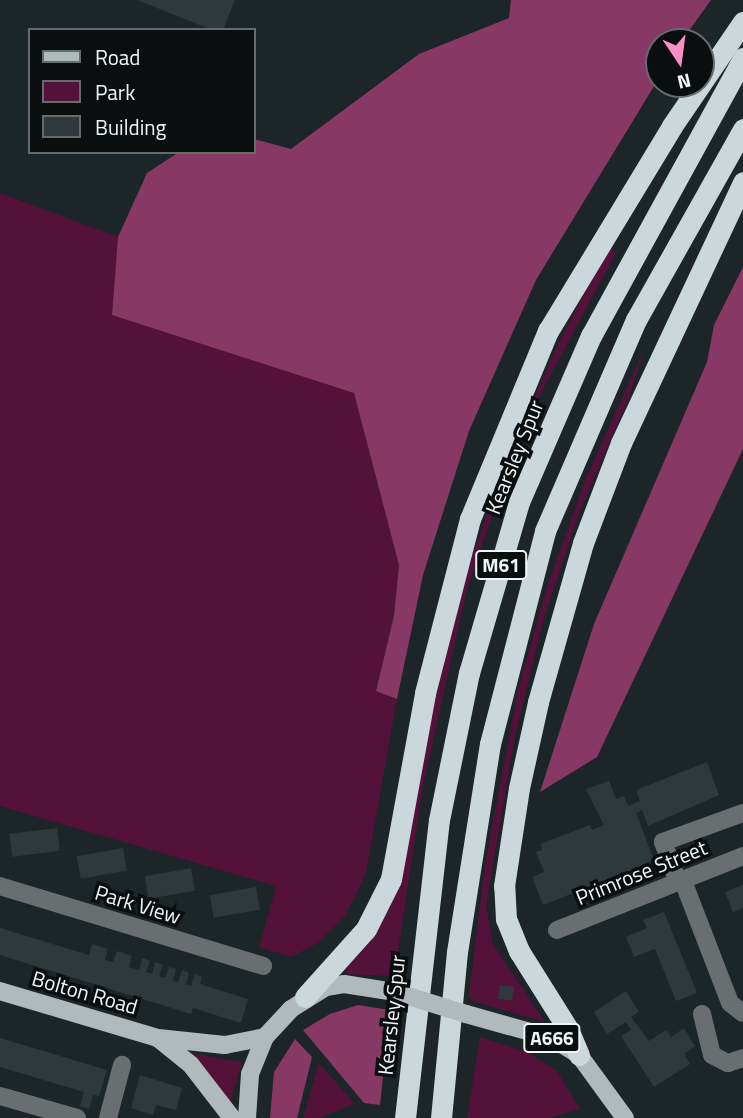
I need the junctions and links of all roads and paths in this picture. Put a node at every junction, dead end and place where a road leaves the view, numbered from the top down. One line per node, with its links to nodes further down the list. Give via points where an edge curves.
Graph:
1 (743, 22): 14 (highway, M61, via 672,127 548,331 470,519 425,693 391,879 366,929)
2 (743, 58): 27 (highway, Kearsley Spur / M61, via 591,336 519,502 469,673 439,820)
3 (743, 129): 28 (highway, M61, via 636,320 545,531 490,744 457,952)
4 (743, 182): 6 (highway)
5 (743, 197): 6 (highway)
6 (706, 264): 18 (highway, via 621,443 583,542 541,688 517,800 504,886 506,919 519,951)
7 (743, 813): 9 (street, via 663,842)
8 (743, 856): 9 (street, Primrose Street)
9 (680, 881): 11 (street, Primrose Street); 15 (street)
10 (0, 886): 12 (street, Park View)
11 (556, 930)
12 (264, 966)
13 (0, 991): 17 (main road, Bolton Road)
14 (305, 998): 16 (main road, A666); 18 (main road, A666, bridge, via 344,984 395,992 552,1038)
15 (739, 1005): 19 (street, via 698,1015 712,1055 728,1063)
16 (265, 1037): 17 (main road, Bolton Road, via 225,1045); 26 (main road, A666, via 250,1074)
17 (158, 1038): 25 (main road, Bolton Road, via 191,1065)
18 (579, 1055): 22 (main road, A666)
19 (743, 1058)
20 (122, 1065): 24 (street)
21 (0, 1096): 23 (street)
22 (614, 1110): 29 (main road)
23 (77, 1118)
24 (108, 1118)
25 (232, 1118)
26 (247, 1118)
27 (405, 1118)
28 (441, 1118)
29 (625, 1118)

